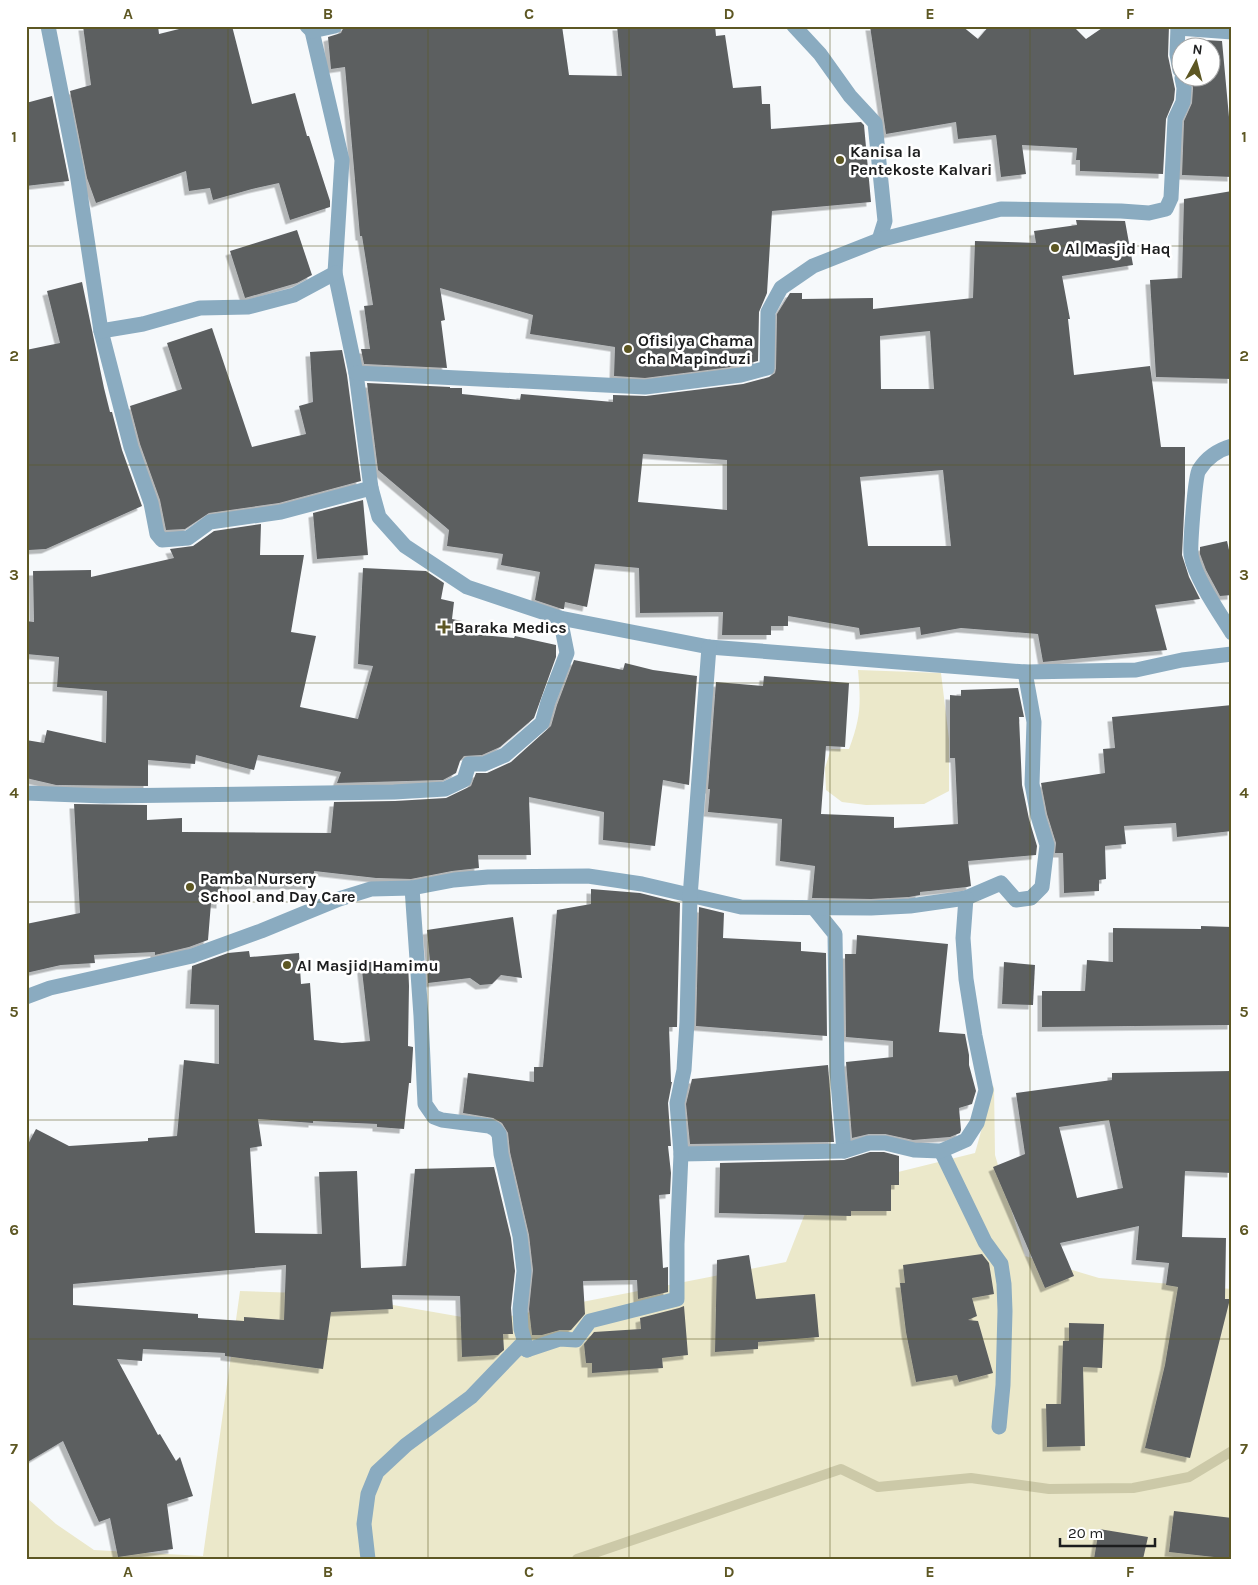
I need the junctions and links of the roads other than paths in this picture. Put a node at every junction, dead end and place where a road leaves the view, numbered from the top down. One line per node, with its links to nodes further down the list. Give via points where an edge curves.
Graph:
1 (48, 26): 10 (street, via 77,173)
2 (335, 26): 5 (street)
3 (794, 26): 8 (street, via 875,124 885,221)
4 (1178, 27): 6 (street)
5 (309, 29): 9 (street, via 342,160)
6 (1232, 32)
7 (1184, 88): 8 (street, via 1183,102 1175,119 1171,198 1166,209 1149,213 1001,209)
8 (879, 240): 11 (street, via 814,266 781,288 768,312 767,368 741,375 645,387)
9 (335, 273): 10 (street, via 294,295 248,307 200,308 143,324); 11 (street)
10 (101, 331): 13 (street, via 131,446 151,503 157,534 162,540 188,538 210,522 281,512)
11 (356, 373): 13 (street)
12 (1232, 446): 15 (street, via 1219,450 1197,472 1191,555 1201,580)
13 (371, 488): 14 (street, via 379,517 405,546 467,587)
14 (560, 618): 16 (street); 19 (street, via 567,653 542,723 505,755 484,764 469,764 464,780 446,789 104,796)
15 (1232, 633)
16 (709, 647): 18 (street); 21 (street)
17 (1232, 654): 18 (street, via 1136,670)
18 (1026, 672): 22 (street, via 1034,722 1032,784 1047,845 1042,887 1031,898 1016,900 1001,883)
19 (26, 793)
20 (412, 888): 21 (street, via 488,877 588,876 642,884); 24 (street, via 371,890 339,899 192,956); 28 (street, via 425,1104 434,1116 442,1120 489,1126 499,1134 500,1154 520,1236 524,1270 521,1329)
21 (690, 896): 23 (street, via 741,907); 27 (street, via 688,1022 677,1103)
22 (966, 898): 23 (street, via 881,908); 26 (street, via 963,938 966,979 986,1090 977,1123 966,1140)
23 (814, 908): 25 (street, via 835,934 837,1071)
24 (26, 996)
25 (844, 1150): 26 (street, via 869,1143); 27 (street)
26 (941, 1152): 29 (street, via 1000,1264 1005,1311)
27 (681, 1154): 28 (street, via 677,1299 590,1321 576,1340 560,1339)
28 (528, 1350): 30 (street, via 520,1346 471,1397 406,1445 377,1472 368,1494 364,1524)
29 (999, 1427)
30 (368, 1559)

